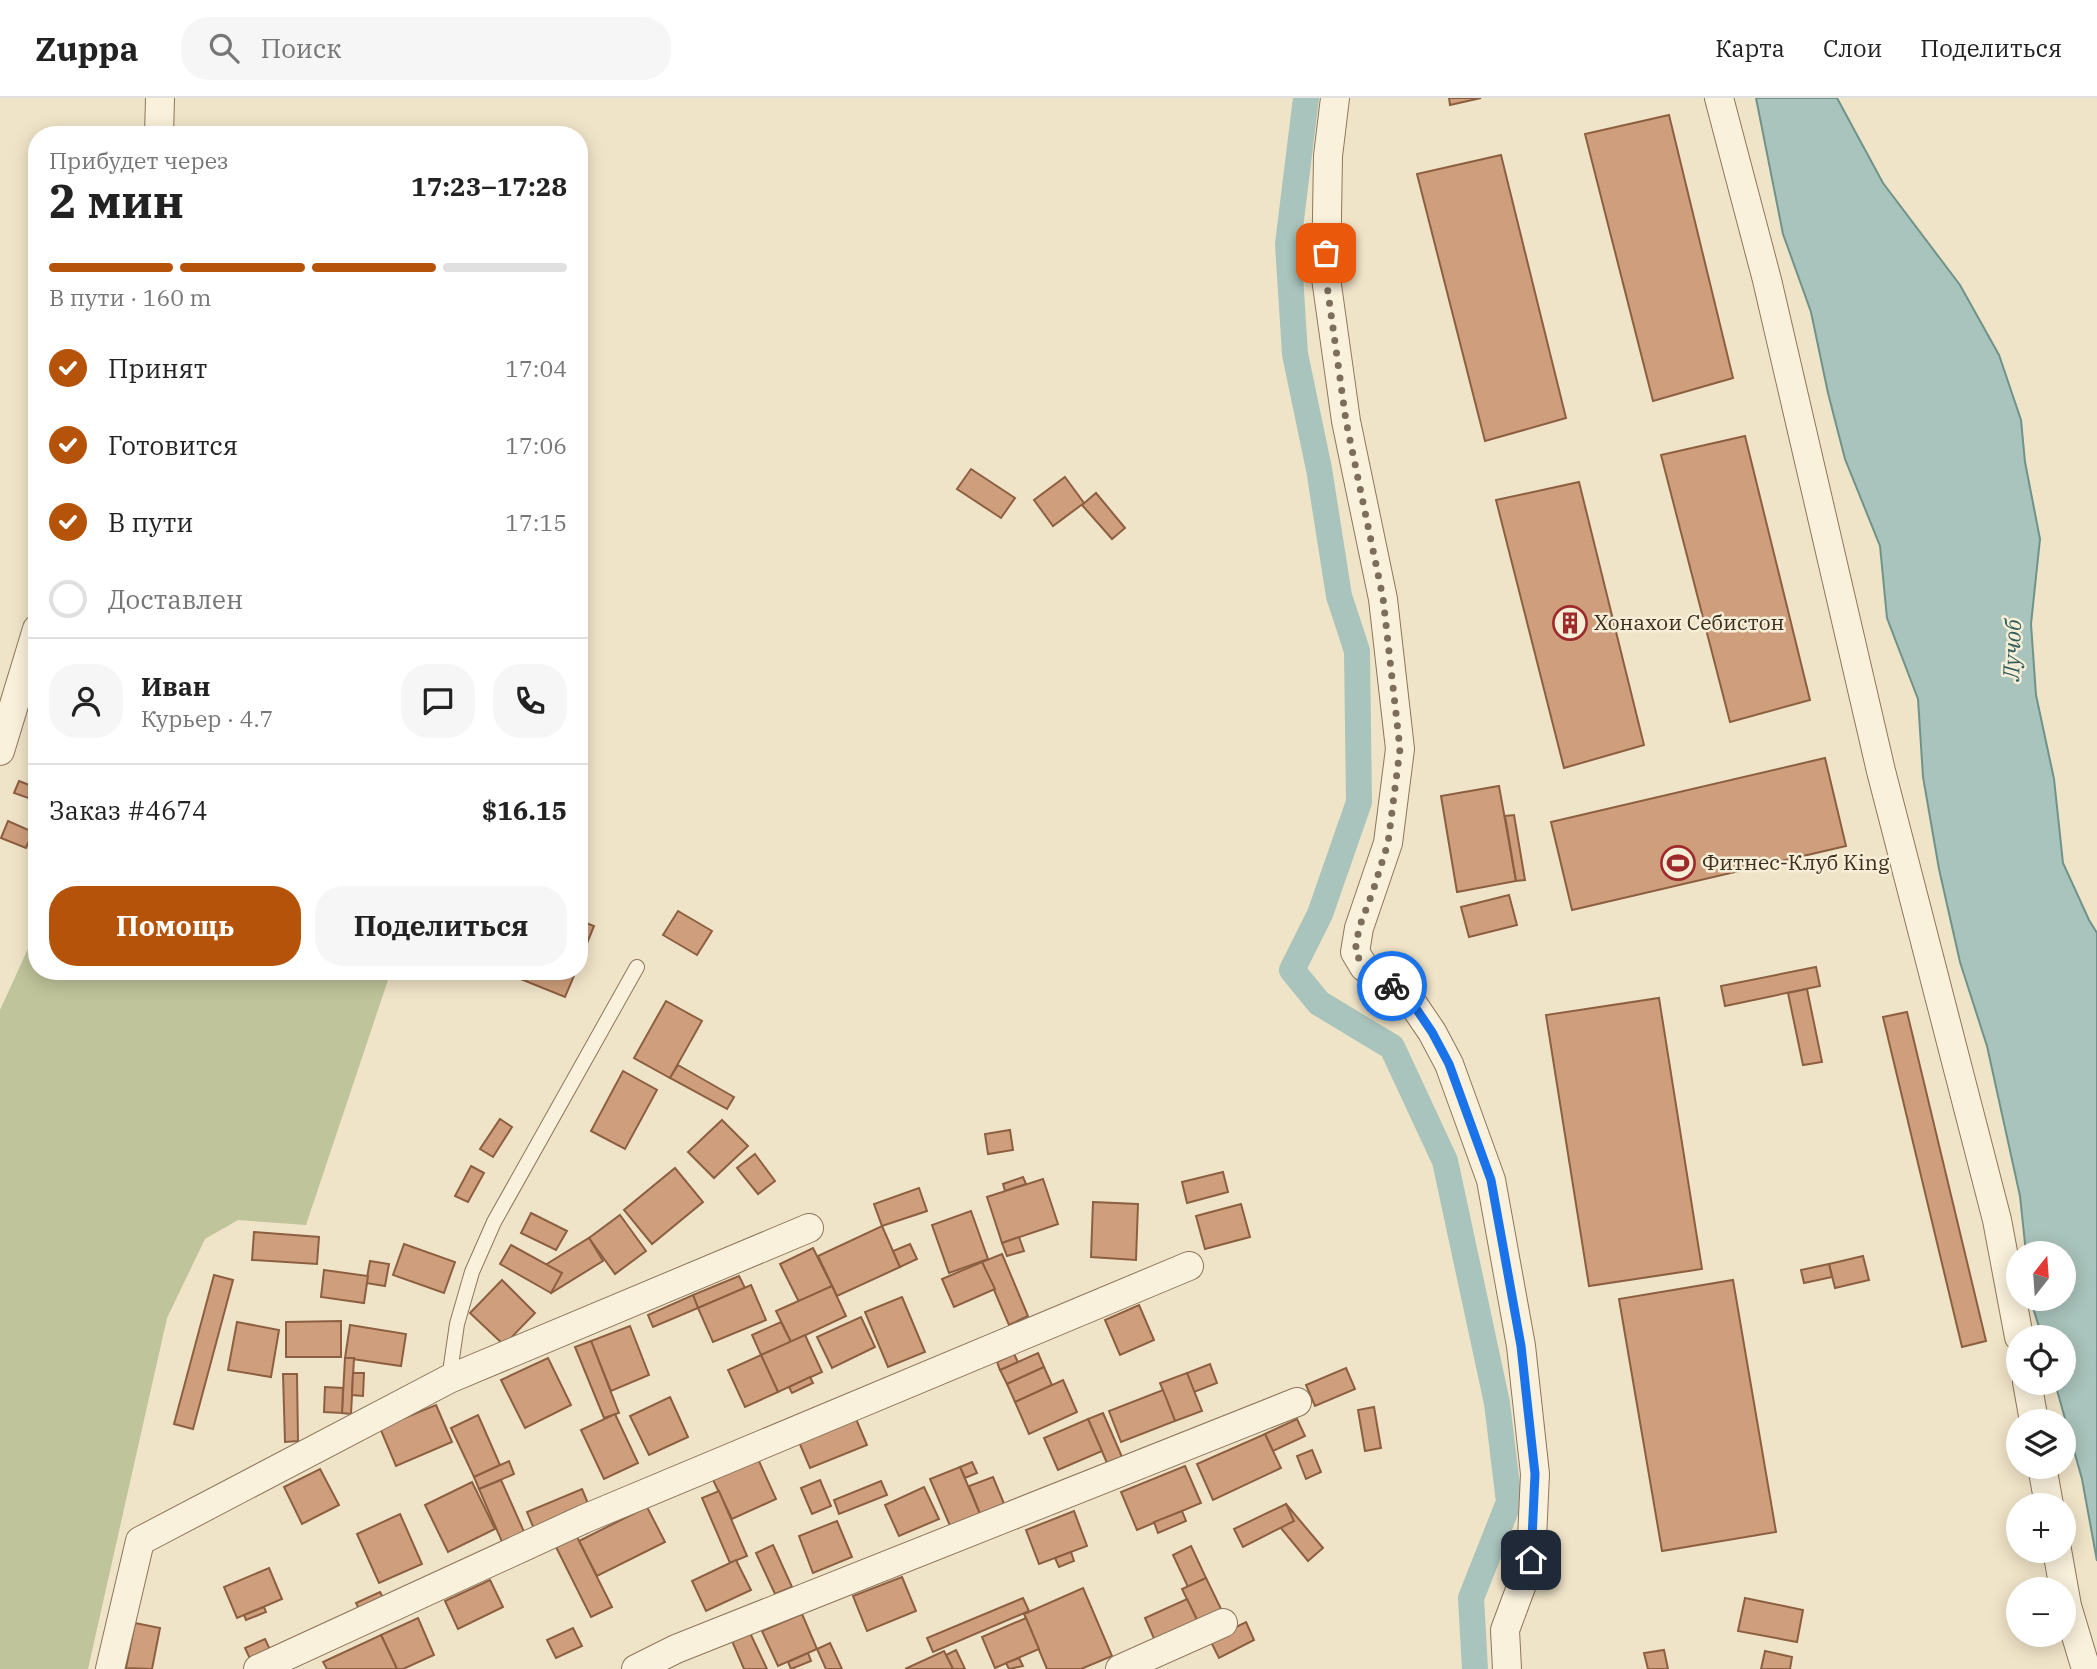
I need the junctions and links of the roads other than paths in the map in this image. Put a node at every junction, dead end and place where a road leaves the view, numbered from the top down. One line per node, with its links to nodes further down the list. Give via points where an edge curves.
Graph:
1 (160, 98): 4 (street)
2 (1335, 98): 15 (street, via 1328,156 1326,278 1346,421 1383,598 1400,749 1388,843 1355,952 1364,967 1413,1004 1432,1032 1449,1064 1491,1180 1521,1346 1535,1474 1531,1560)
3 (1719, 98): 10 (street, via 1767,280 1881,771 1997,1220)
4 (159, 126)
5 (28, 659): 6 (street)
6 (0, 751)
7 (637, 967): 11 (lane, via 494,1222 472,1272 457,1324)
8 (809, 1228): 11 (street)
9 (1189, 1266): 17 (street, via 584,1519)
10 (2017, 1325)
11 (449, 1379): 16 (street, via 140,1541)
12 (1297, 1402): 18 (street, via 676,1649)
13 (2059, 1563): 22 (street)
14 (1223, 1623): 19 (street)
15 (1506, 1630): 20 (street); 21 (street)
16 (110, 1669)
17 (258, 1669)
18 (636, 1669)
19 (1120, 1669)
20 (1507, 1669)
21 (1530, 1669)
22 (2086, 1669)

